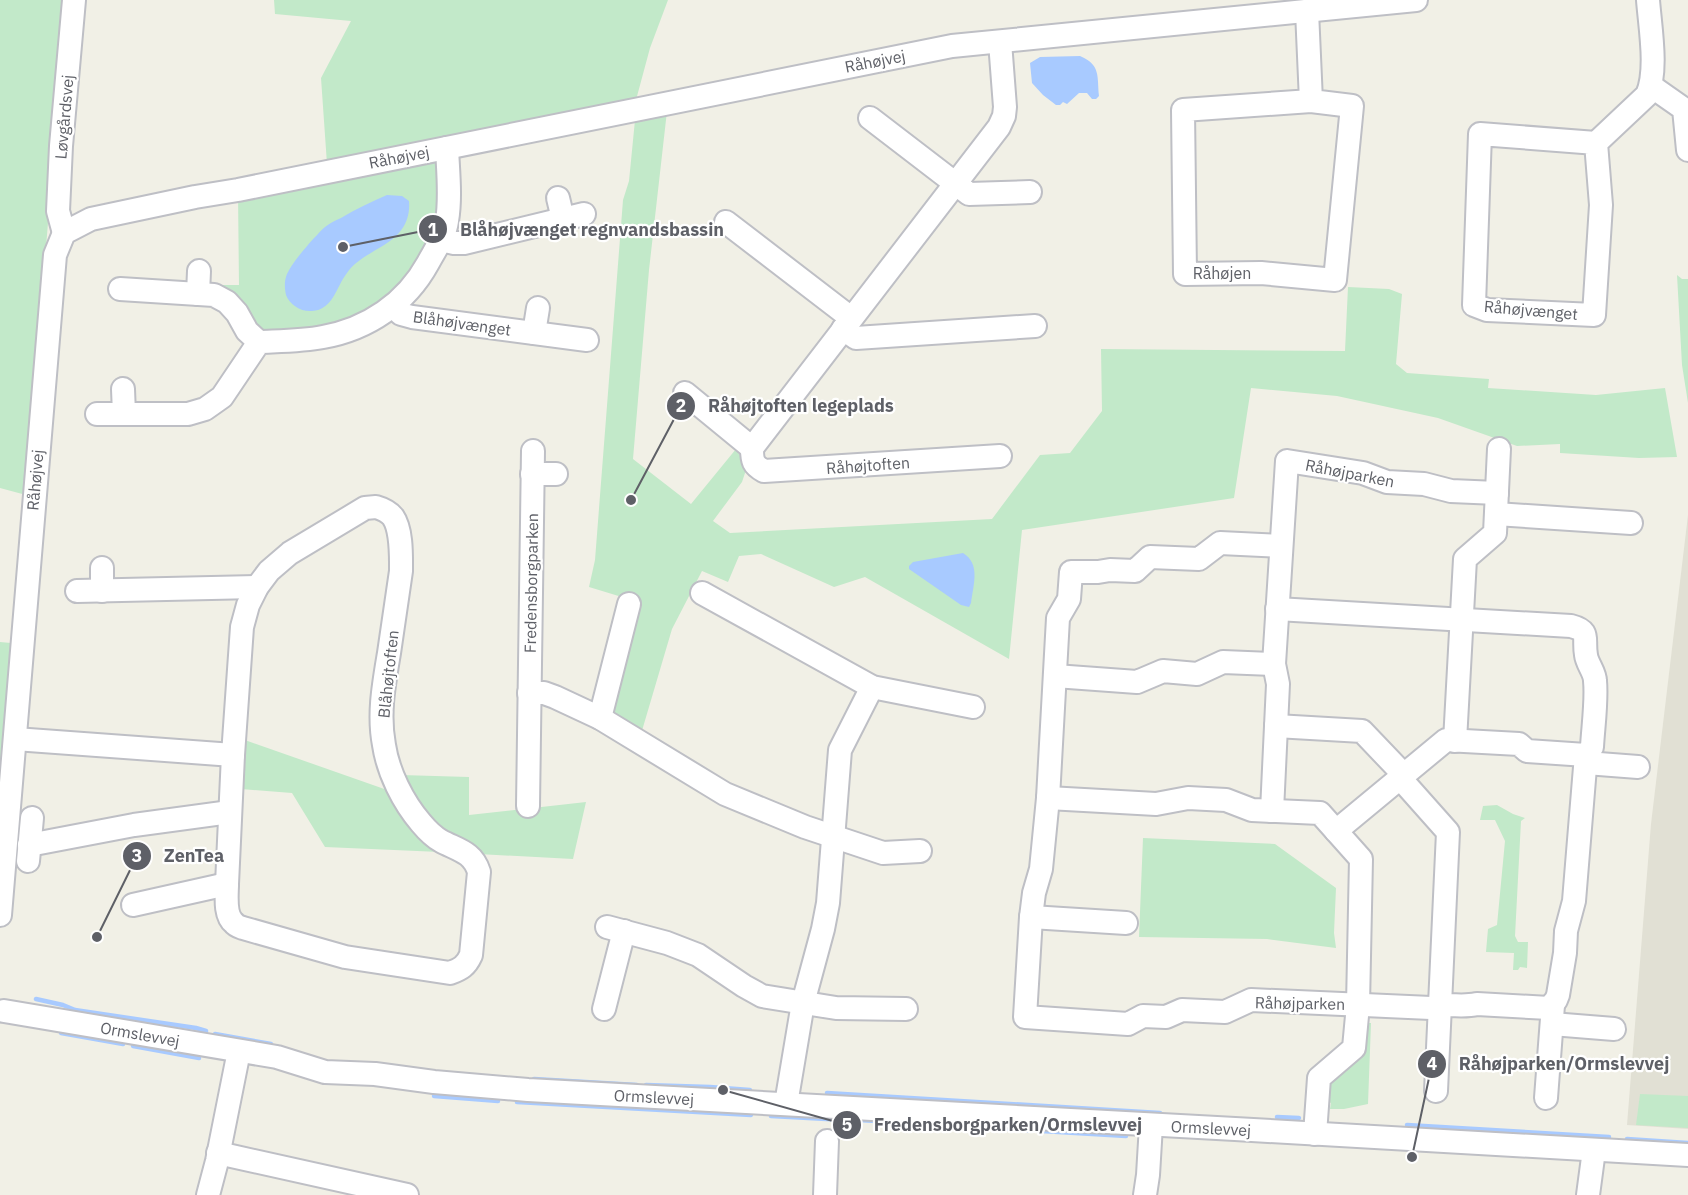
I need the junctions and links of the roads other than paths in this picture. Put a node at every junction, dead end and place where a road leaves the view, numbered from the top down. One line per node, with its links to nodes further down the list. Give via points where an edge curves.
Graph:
1 (75, 0): 16 (street, Løvgårdsvej, via 58,211)
2 (1416, 0): 4 (street, Råhøjvej)
3 (1648, 0): 6 (street)
4 (1307, 11): 5 (street, Råhøjvej); 7 (street)
5 (1000, 42): 10 (street, Råhøjvej, via 930,50); 12 (street, via 1004,116)
6 (1651, 86): 9 (street, via 1647,95); 11 (street, via 1684,109)
7 (1311, 101): 7 (street, Råhøjen, via 1183,110 1185,274 1261,273 1335,280 1352,106)
8 (870, 118): 12 (street)
9 (1596, 143): 9 (street, Råhøjvænget, via 1480,134 1474,305 1487,310 1594,315 1601,205)
10 (447, 148): 16 (street, Råhøjvej, via 91,219); 17 (street, Blåhøjvænget, via 447,223)
11 (1688, 150)
12 (955, 183): 13 (street, via 969,194); 23 (street)
13 (1030, 192)
14 (568, 210): 17 (street, via 464,243)
15 (726, 222): 23 (street)
16 (64, 233): 56 (street, Råhøjvej, via 55,255)
17 (441, 240): 21 (street, Blåhøjvænget, via 424,271)
18 (199, 271): 20 (street)
19 (120, 289): 20 (street)
20 (198, 294): 27 (street, via 214,295 227,302)
21 (393, 306): 25 (street, Blåhøjvænget, via 412,318); 27 (street, Blåhøjvænget, via 351,331 321,338)
22 (538, 308): 25 (street, Blåhøjvænget)
23 (847, 323): 24 (street, via 856,338); 32 (street)
24 (1035, 326)
25 (534, 333): 26 (street, Blåhøjvænget)
26 (587, 340)
27 (259, 342): 31 (street, via 222,397 205,409 188,414)
28 (123, 389): 31 (street)
29 (685, 393): 32 (street, Råhøjtoften)
30 (97, 414): 31 (street)
31 (124, 414)
32 (752, 448): 35 (street, Råhøjtoften, via 752,460 764,471)
33 (1499, 449): 38 (street)
34 (533, 451): 36 (street, Fredensborgparken)
35 (1000, 456)
36 (532, 474): 37 (street); 52 (street, Fredensborgparken)
37 (556, 474)
38 (1496, 504): 39 (street, Råhøjparken); 40 (street, Råhøjparken, via 1424,484 1387,482 1363,473 1287,461); 48 (street, via 1495,533 1465,559)
39 (1631, 523)
40 (1281, 546): 47 (street, Råhøjparken); 50 (street, Råhøjparken, via 1220,543 1199,559 1150,557 1135,571 1071,573 1069,599 1058,618)
41 (102, 568): 44 (street)
42 (257, 587): 44 (street); 58 (street, Blåhøjtoften, via 242,627); 70 (street, Blåhøjtoften, via 290,553 365,508 385,510 393,518 399,535 401,571 382,694 384,745 390,768 421,824 476,862 479,872 471,956 460,970 438,972 345,957 243,928 230,917)
43 (77, 591): 44 (street)
44 (102, 591)
45 (702, 593): 51 (street)
46 (629, 604): 54 (street)
47 (1277, 609): 48 (street); 49 (street, Råhøjparken)
48 (1462, 619): 57 (street); 59 (street, via 1571,626 1584,632 1586,656 1596,679 1593,747)
49 (1274, 664): 50 (street, via 1223,662 1197,674 1163,671 1137,682); 55 (street, Råhøjparken, via 1278,684)
50 (1055, 676): 62 (street, Råhøjparken)
51 (872, 687): 53 (street); 68 (street, via 840,750)
52 (529, 693): 54 (street, via 544,693); 63 (street, Fredensborgparken)
53 (973, 707)
54 (600, 718): 68 (street, via 725,795)
55 (1276, 726): 61 (street, via 1362,731); 64 (street, Råhøjparken)
56 (15, 739): 58 (street); 72 (street, Råhøjvej)
57 (1455, 741): 59 (street, via 1519,744 1527,751); 61 (street, via 1446,740)
58 (233, 755): 65 (street, Blåhøjtoften)
59 (1586, 759): 60 (street); 81 (street, via 1574,901)
60 (1638, 767)
61 (1402, 777): 67 (street); 77 (street, via 1448,832)
62 (1048, 798): 64 (street, Råhøjparken, via 1156,804 1188,798 1226,800 1252,810); 73 (street, Råhøjparken, via 1041,869)
63 (528, 806)
64 (1272, 811): 67 (street, Råhøjparken, via 1320,813)
65 (230, 812): 66 (street, via 134,825 29,853); 70 (street, Blåhøjtoften)
66 (32, 818)
67 (1336, 831): 76 (street, Råhøjparken, via 1361,859)
68 (833, 836): 69 (street, via 883,853); 75 (street, via 828,903)
69 (920, 851)
70 (227, 884): 71 (street)
71 (133, 905)
72 (0, 915)
73 (1031, 917): 74 (street); 76 (street, Råhøjparken, via 1025,1017 1128,1024 1143,1017 1166,1017 1182,1010 1225,1012 1251,1000)
74 (1126, 923)
75 (803, 1003): 79 (street, via 762,996 698,955 616,929); 80 (street, via 836,1008); 86 (street)
76 (1358, 1005): 77 (street, Råhøjparken); 88 (street, Råhøjparken, via 1354,1047 1319,1078)
77 (1440, 1005): 81 (street, Råhøjparken, via 1549,1008); 84 (street)
78 (1, 1009): 83 (street, Ormslevvej)
79 (604, 1009)
80 (906, 1009)
81 (1552, 1015): 82 (street, Råhøjparken); 85 (street)
82 (1614, 1029)
83 (239, 1051): 86 (street, Ormslevvej, via 277,1058 334,1060 375,1074 434,1082); 91 (street)
84 (1437, 1091)
85 (1546, 1098)
86 (786, 1104): 87 (street, Ormslevvej)
87 (1151, 1125): 88 (street, Ormslevvej); 96 (street)
88 (1315, 1134): 90 (street, Ormslevvej)
89 (827, 1141): 95 (street)
90 (1594, 1150): 92 (street, Ormslevvej); 97 (street)
91 (218, 1153): 93 (street); 94 (street)
92 (1688, 1155)
93 (208, 1195)
94 (405, 1195)
95 (825, 1195)
96 (1144, 1195)
97 (1588, 1195)

